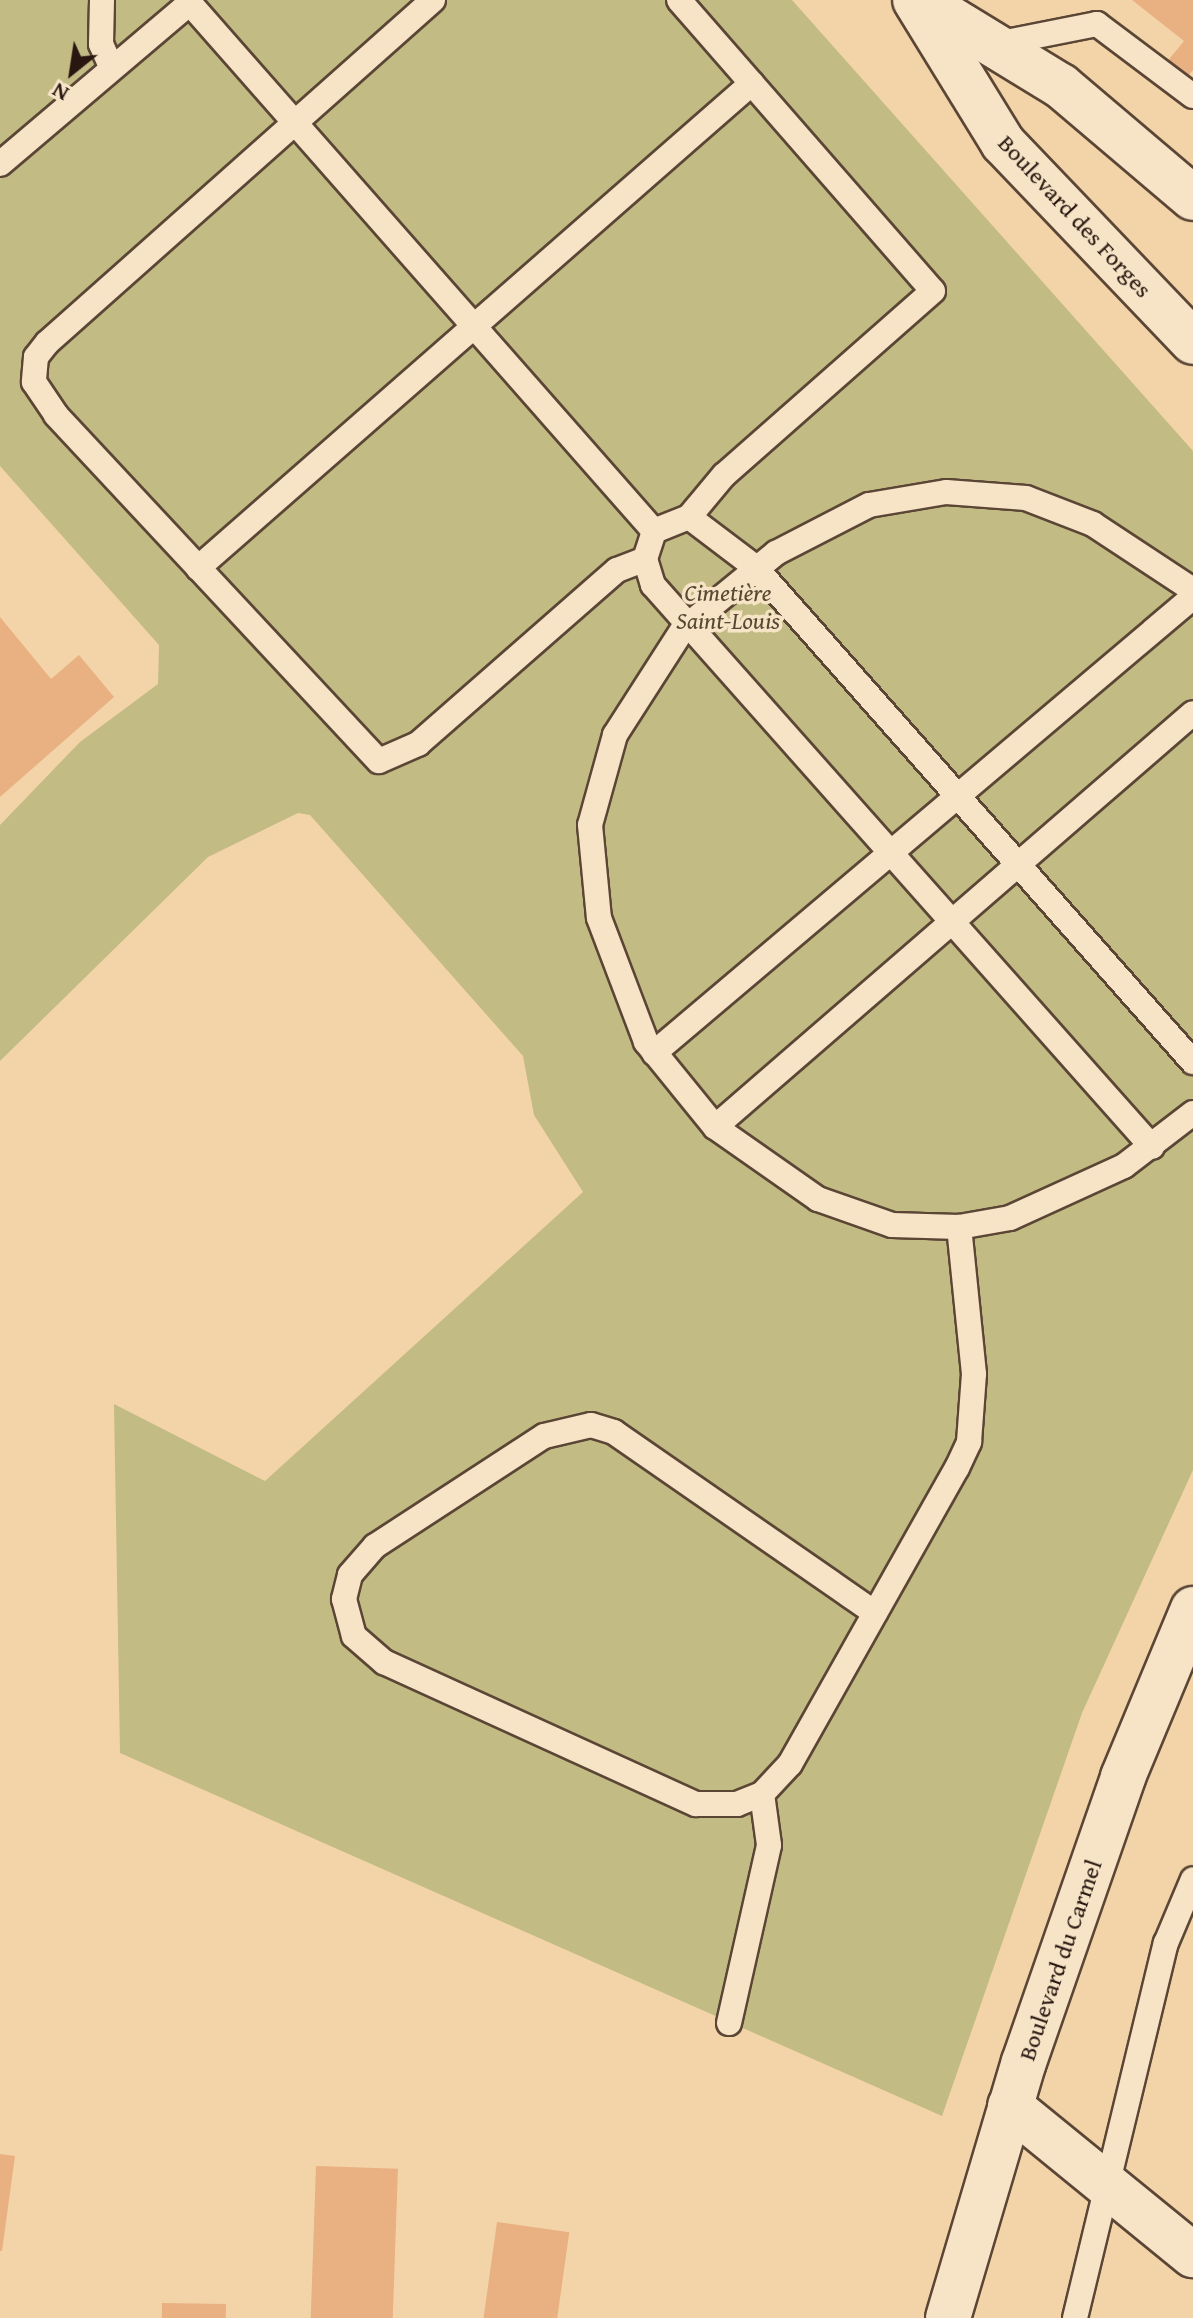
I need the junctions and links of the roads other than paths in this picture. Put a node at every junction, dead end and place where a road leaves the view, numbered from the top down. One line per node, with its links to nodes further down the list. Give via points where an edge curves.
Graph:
1 (102, 0): 7 (lane, via 100,36)
2 (433, 0): 11 (lane)
3 (679, 0): 9 (lane)
4 (918, 0): 6 (street, Boulevard des Forges); 8 (street, Boulevard des Forges)
5 (188, 2): 7 (lane); 11 (lane)
6 (992, 44): 8 (lane); 10 (lane, via 1097,24); 13 (street, Boulevard des Forges, via 1061,86)
7 (111, 66): 12 (lane)
8 (961, 75): 15 (street, Boulevard des Forges, via 1003,143)
9 (752, 83): 14 (lane); 16 (lane, via 933,291 724,475)
10 (1193, 96)
11 (296, 122): 14 (lane); 20 (lane, via 47,343 33,368 40,395)
12 (0, 164)
13 (1193, 198)
14 (477, 326): 17 (lane); 20 (lane)
15 (1193, 342)
16 (689, 517): 17 (lane); 19 (lane)
17 (654, 531): 18 (lane)
18 (645, 559): 20 (lane, via 617,570 390,761 371,757); 23 (lane, via 653,585)
19 (755, 567): 21 (lane, via 869,505 989,493 1093,524); 23 (lane); 25 (lane)
20 (198, 568)
21 (1193, 590)
22 (1193, 597): 25 (lane)
23 (687, 625): 26 (lane); 29 (lane, via 615,735 590,825 609,954)
24 (1193, 713): 27 (lane)
25 (957, 798): 26 (lane); 27 (lane)
26 (895, 853): 28 (lane); 29 (lane)
27 (1017, 863): 28 (lane); 30 (lane)
28 (951, 920): 32 (lane); 33 (lane)
29 (654, 1053): 32 (lane)
30 (1193, 1062)
31 (1193, 1113): 33 (lane)
32 (715, 1127): 34 (lane, via 779,1178 856,1215)
33 (1152, 1147): 34 (lane, via 1049,1204)
34 (959, 1227): 36 (lane, via 974,1374 969,1442)
35 (1193, 1609): 40 (street, Boulevard du Carmel, via 1123,1777)
36 (875, 1613): 37 (lane, via 790,1764); 37 (lane, via 614,1432 591,1425 544,1436 375,1546 350,1575 349,1625 384,1662 696,1804 737,1804)
37 (762, 1794): 39 (lane, via 769,1845)
38 (1193, 1879): 41 (lane, via 1166,1943)
39 (729, 2023)
40 (1010, 2106): 41 (street); 43 (street, Boulevard du Carmel)
41 (1108, 2184): 42 (street); 44 (lane)
42 (1193, 2255)
43 (948, 2318)
44 (1075, 2318)

